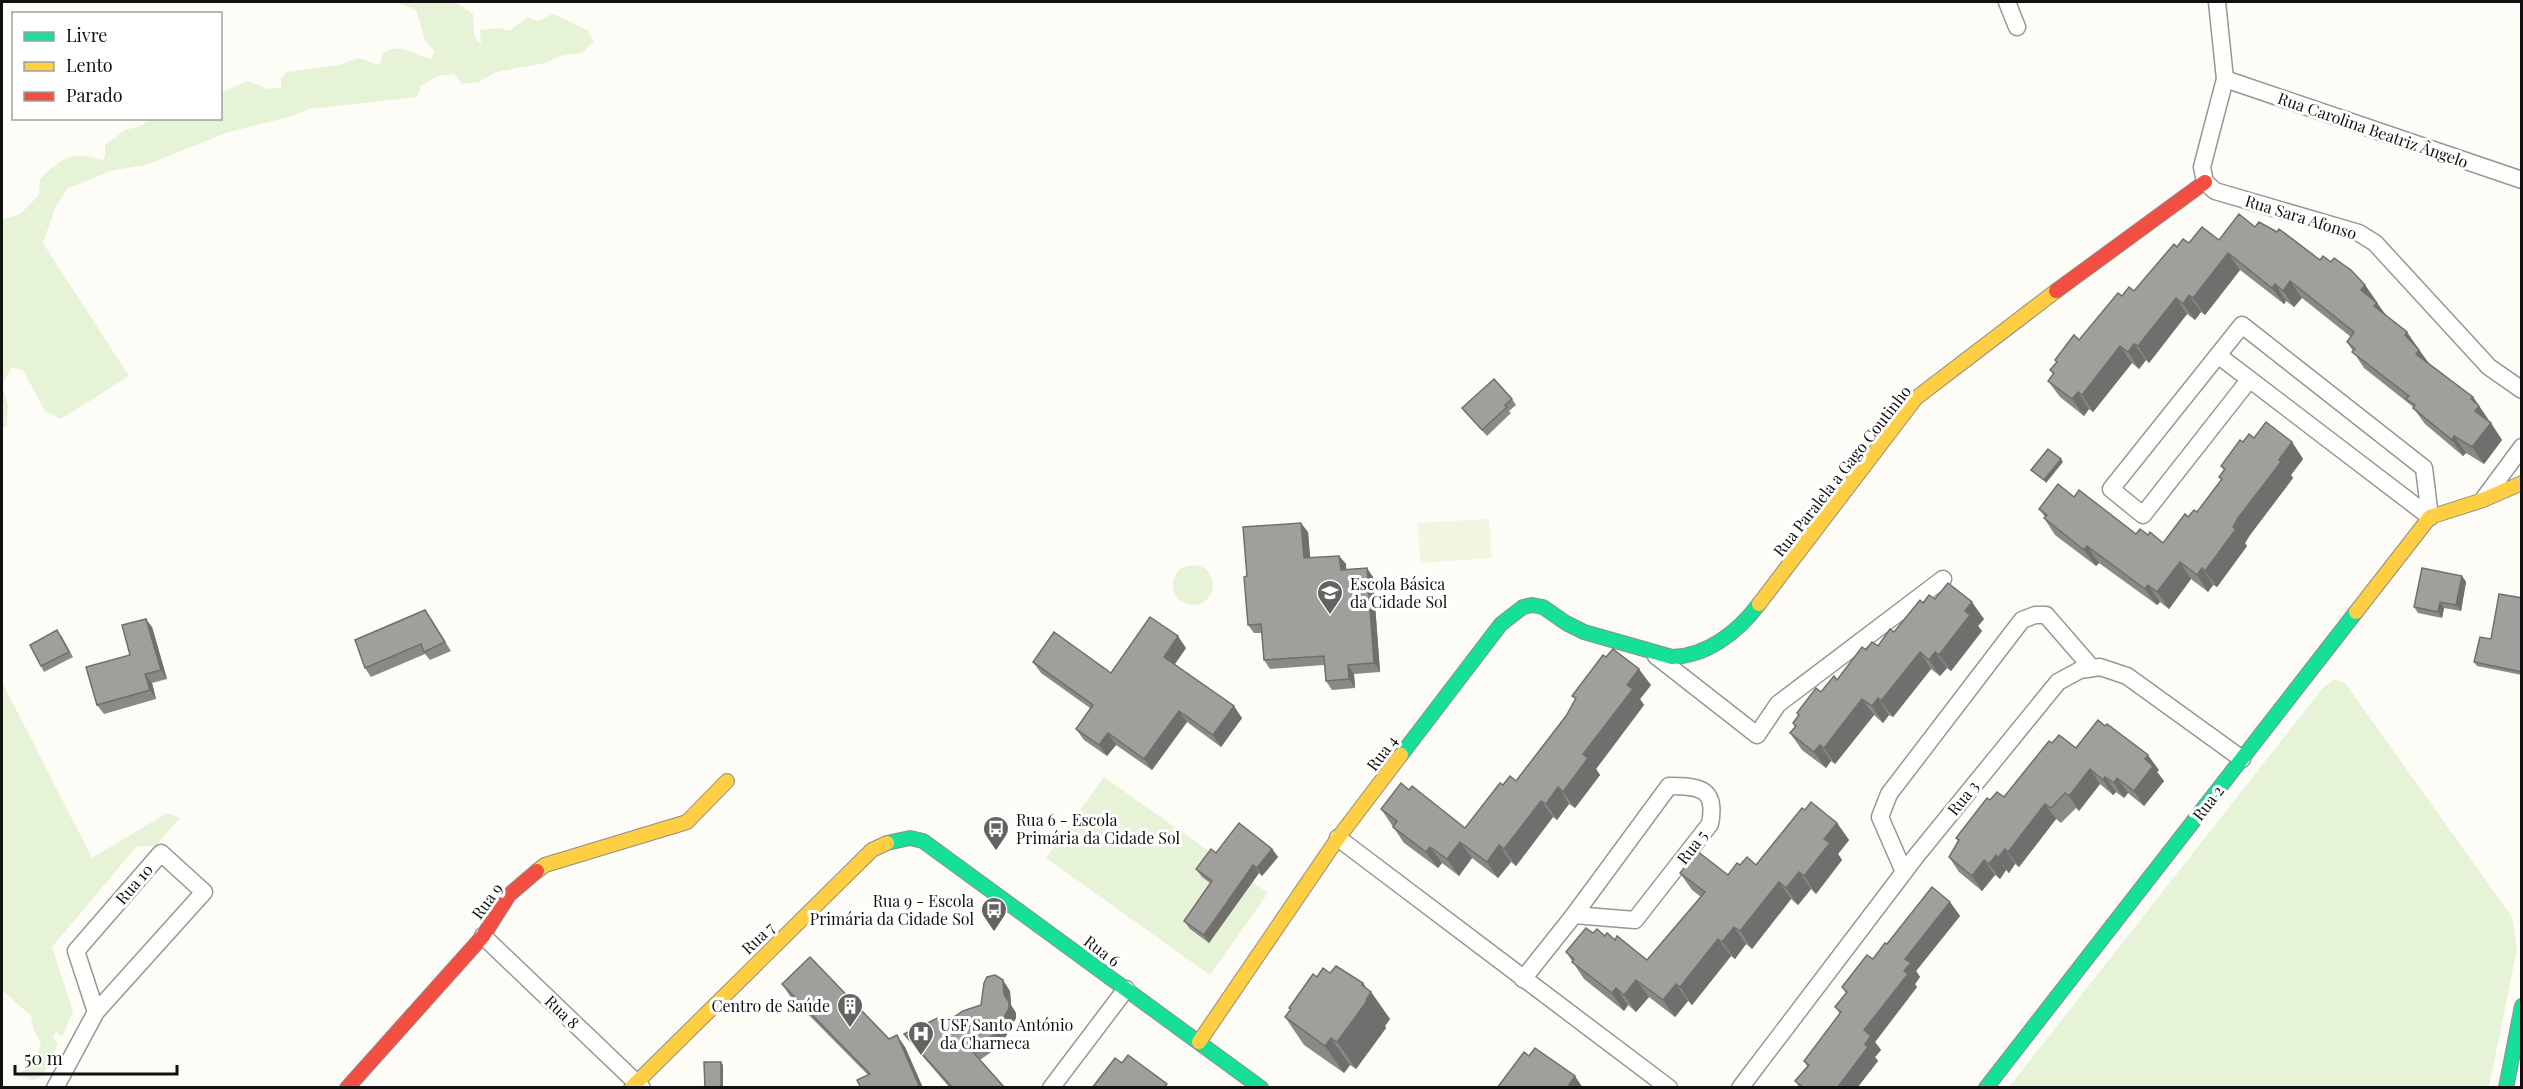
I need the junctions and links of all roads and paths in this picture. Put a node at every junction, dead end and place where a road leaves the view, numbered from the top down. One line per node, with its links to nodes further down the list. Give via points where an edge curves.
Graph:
1 (2007, 2): 3 (street)
2 (2217, 2): 4 (street)
3 (2017, 27)
4 (2225, 79): 5 (street, Rua Carolina Beatriz Ângelo); 6 (street, via 2202,167)
5 (2522, 180)
6 (2205, 182): 9 (street, Rua Sara Afonso, via 2215,191 2368,238 2489,367); 15 (street, Rua Paralela a Gago Coutinho, via 1916,398 1756,608 1732,633 1692,656)
7 (2219, 356): 8 (street); 8 (street, via 2111,489 2143,515); 13 (street, via 2242,325 2424,468)
8 (2249, 380): 13 (street)
9 (2522, 390)
10 (2522, 447): 12 (street)
11 (2522, 483): 12 (street)
12 (2483, 500): 13 (street)
13 (2430, 517): 17 (street, Rua 2)
14 (1943, 579): 15 (street, via 1778,704 1757,735)
15 (1650, 652): 19 (street, Rua 4, via 1596,637 1568,625 1551,610 1532,605 1517,610 1501,624)
16 (2092, 668): 17 (street, via 2127,676); 21 (street, Rua 3, via 2058,682); 21 (street, via 2046,615 2022,620 1889,794 1880,817)
17 (2242, 759): 36 (street, Rua 2)
18 (727, 781): 23 (street, Rua 9, via 687,822 545,865 509,895)
19 (1338, 838): 24 (street); 28 (street, Rua 4)
20 (923, 841): 25 (street, Rua 6); 29 (street, Rua 7, via 893,840 872,850)
21 (1904, 872): 35 (street, Rua 3)
22 (1574, 915): 22 (street, Rua 5, via 1669,786 1696,786 1709,796 1713,807 1710,824 1635,920); 24 (street, Rua 5)
23 (483, 936): 29 (street, Rua 8); 31 (street, Rua 9)
24 (1524, 979): 34 (street)
25 (1126, 989): 28 (street, Rua 6); 32 (street)
26 (2522, 1006): 37 (street)
27 (96, 1012): 27 (street, Rua 10, via 76,951 161,853 204,892); 30 (street, Rua 10)
28 (1198, 1042): 33 (street, Rua 6)
29 (636, 1086)
30 (55, 1088)
31 (347, 1088)
32 (1051, 1088)
33 (1261, 1088)
34 (1669, 1088)
35 (1740, 1088)
36 (1986, 1088)
37 (2506, 1088)

